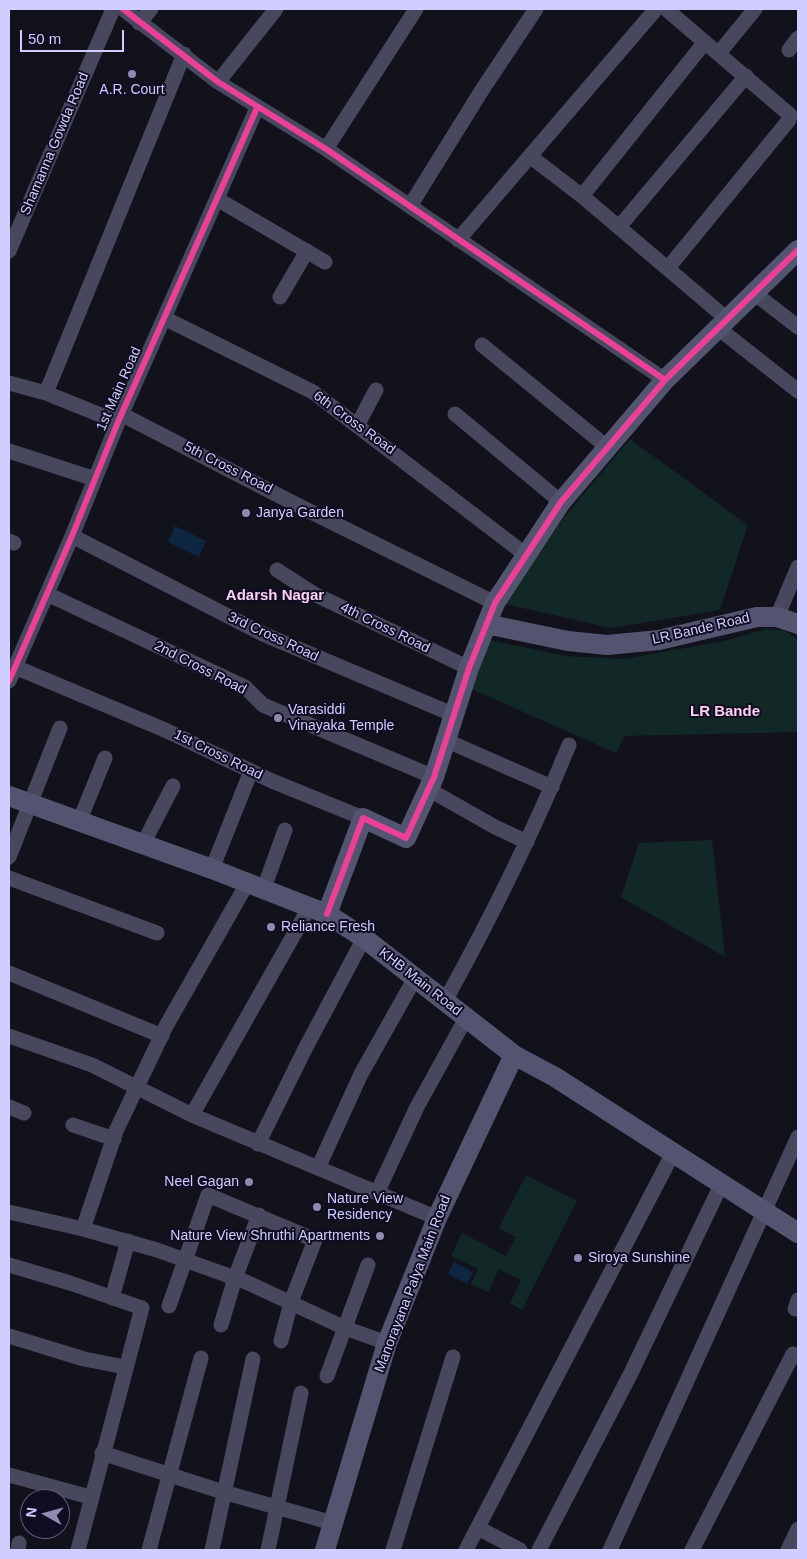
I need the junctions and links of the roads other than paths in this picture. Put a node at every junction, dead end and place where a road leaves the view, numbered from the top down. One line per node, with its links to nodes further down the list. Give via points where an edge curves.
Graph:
1 (114, 9): 25 (street, Shamanna Gowda Road)
2 (123, 9): 10 (street)
3 (151, 9): 10 (street)
4 (276, 9): 15 (street)
5 (536, 9): 21 (street)
6 (656, 9): 18 (street)
7 (666, 9): 11 (street)
8 (755, 9): 12 (street)
9 (413, 10): 17 (street)
10 (140, 23): 13 (street)
11 (705, 42): 12 (street); 19 (street)
12 (719, 53): 14 (street)
13 (184, 54): 15 (street); 39 (street)
14 (746, 76): 22 (street); 28 (street, via 789,113 789,120)
15 (218, 82): 16 (street)
16 (258, 108): 17 (street); 20 (street, 1st Main Road)
17 (326, 149): 21 (street)
18 (531, 157): 19 (street); 23 (street)
19 (582, 196): 22 (street)
20 (217, 199): 26 (street); 31 (street, 1st Main Road)
21 (410, 206): 23 (street)
22 (619, 227): 28 (street)
23 (458, 240): 35 (street)
24 (798, 250): 29 (street)
25 (9, 251)
26 (307, 251): 27 (street); 30 (street)
27 (325, 262)
28 (668, 268): 32 (street)
29 (754, 293): 32 (street); 33 (street)
30 (280, 297)
31 (164, 318): 41 (street, 1st Main Road); 42 (street, 6th Cross Road, via 313,392)
32 (722, 324): 35 (street); 38 (street)
33 (798, 327)
34 (482, 345): 43 (street)
35 (665, 380): 43 (street)
36 (9, 383): 39 (street, 5th Cross Road)
37 (376, 390): 42 (street)
38 (798, 390)
39 (46, 393): 41 (street, 5th Cross Road)
40 (455, 414): 46 (street)
41 (120, 418): 45 (street, 1st Main Road); 52 (street, 5th Cross Road)
42 (358, 424): 48 (street, 6th Cross Road)
43 (607, 448): 46 (street)
44 (9, 451): 45 (street)
45 (95, 479): 47 (street, 1st Main Road)
46 (561, 502): 48 (street)
47 (72, 536): 51 (street, 1st Main Road); 59 (street, 3rd Cross Road, via 263,634)
48 (526, 555): 52 (street)
49 (798, 567): 53 (street)
50 (277, 570): 57 (street, 4th Cross Road, via 314,594)
51 (47, 594): 56 (street, 1st Main Road); 65 (street, 2nd Cross Road, via 245,688 263,705)
52 (495, 602): 54 (street)
53 (777, 618): 54 (street, LR Bande Road, via 762,616 659,640 607,645 568,641); 55 (street, LR Bande Road)
54 (486, 624): 57 (street)
55 (798, 624)
56 (15, 667): 58 (street, 1st Main Road); 64 (street, 1st Cross Road, via 165,730)
57 (469, 668): 59 (street)
58 (9, 681)
59 (452, 714): 61 (street)
60 (60, 728): 69 (street)
61 (445, 740): 65 (street); 67 (street)
62 (569, 745): 67 (street)
63 (105, 758): 71 (street)
64 (251, 771): 70 (street, 1st Cross Road); 76 (street)
65 (431, 783): 70 (street, via 406,838); 73 (street, 2nd Cross Road, via 495,827)
66 (173, 786): 74 (street)
67 (552, 787): 73 (street)
68 (9, 796): 69 (street, KHB Main Road)
69 (28, 804): 71 (street, KHB Main Road); 75 (street)
70 (362, 818): 79 (street)
71 (80, 822): 74 (street, KHB Main Road)
72 (286, 830): 78 (street)
73 (527, 842): 84 (street)
74 (143, 844): 76 (street, KHB Main Road)
75 (9, 856)
76 (212, 869): 78 (street, KHB Main Road)
77 (9, 878): 80 (street)
78 (256, 885): 79 (street, KHB Main Road); 87 (street)
79 (318, 910): 81 (street, KHB Main Road); 92 (street)
80 (158, 932)
81 (364, 938): 83 (street, KHB Main Road); 96 (street)
82 (9, 973): 87 (street)
83 (415, 978): 84 (street, KHB Main Road); 98 (street, via 361,1074)
84 (445, 1001): 85 (street, KHB Main Road)
85 (466, 1018): 88 (street, KHB Main Road); 100 (street, via 417,1107)
86 (9, 1036): 89 (street, via 92,1065)
87 (162, 1036): 89 (street)
88 (514, 1055): 97 (street, KHB Main Road, via 555,1077); 104 (street, Manorayana Palya Main Road)
89 (138, 1086): 92 (street); 95 (street)
90 (9, 1107): 91 (street)
91 (24, 1113)
92 (192, 1115): 96 (street)
93 (73, 1125): 95 (street)
94 (798, 1137): 101 (street)
95 (114, 1139): 105 (street)
96 (258, 1144): 98 (street)
97 (672, 1153): 99 (street, KHB Main Road); 134 (street)
98 (318, 1168): 100 (street)
99 (722, 1185): 101 (street, KHB Main Road); 144 (street, via 630,1375)
100 (377, 1193): 104 (street)
101 (765, 1211): 106 (street, KHB Main Road); 145 (street)
102 (9, 1212): 105 (street)
103 (259, 1215): 108 (street, via 208,1195); 111 (street); 113 (street, via 315,1240)
104 (437, 1218): 119 (street, Manorayana Palya Main Road)
105 (83, 1229): 107 (street)
106 (798, 1233)
107 (128, 1241): 108 (street); 112 (street)
108 (186, 1260): 111 (street); 114 (street)
109 (9, 1265): 112 (street)
110 (368, 1265): 116 (street)
111 (235, 1278): 113 (street); 115 (street)
112 (112, 1298): 124 (street, via 142,1308)
113 (291, 1302): 116 (street); 118 (street)
114 (169, 1306)
115 (221, 1325)
116 (345, 1328): 119 (street); 125 (street)
117 (9, 1336): 124 (street)
118 (281, 1341)
119 (387, 1343): 133 (street, Manorayana Palya Main Road)
120 (798, 1357): 146 (street, via 793,1354)
121 (201, 1358): 128 (street)
122 (453, 1358): 141 (street)
123 (253, 1359): 130 (street)
124 (125, 1368): 127 (street)
125 (327, 1376)
126 (300, 1393): 132 (street)
127 (102, 1453): 128 (street); 131 (street)
128 (169, 1474): 130 (street); 137 (street)
129 (9, 1475): 131 (street)
130 (222, 1492): 132 (street); 138 (street)
131 (90, 1497): 136 (street)
132 (276, 1507): 133 (street); 139 (street)
133 (332, 1523): 140 (street, Manorayana Palya Main Road)
134 (478, 1528): 142 (street); 143 (street)
135 (798, 1529): 147 (street)
136 (78, 1550)
137 (149, 1550)
138 (212, 1550)
139 (268, 1550)
140 (325, 1550)
141 (393, 1550)
142 (466, 1550)
143 (520, 1550)
144 (539, 1550)
145 (610, 1550)
146 (692, 1550)
147 (788, 1550)

